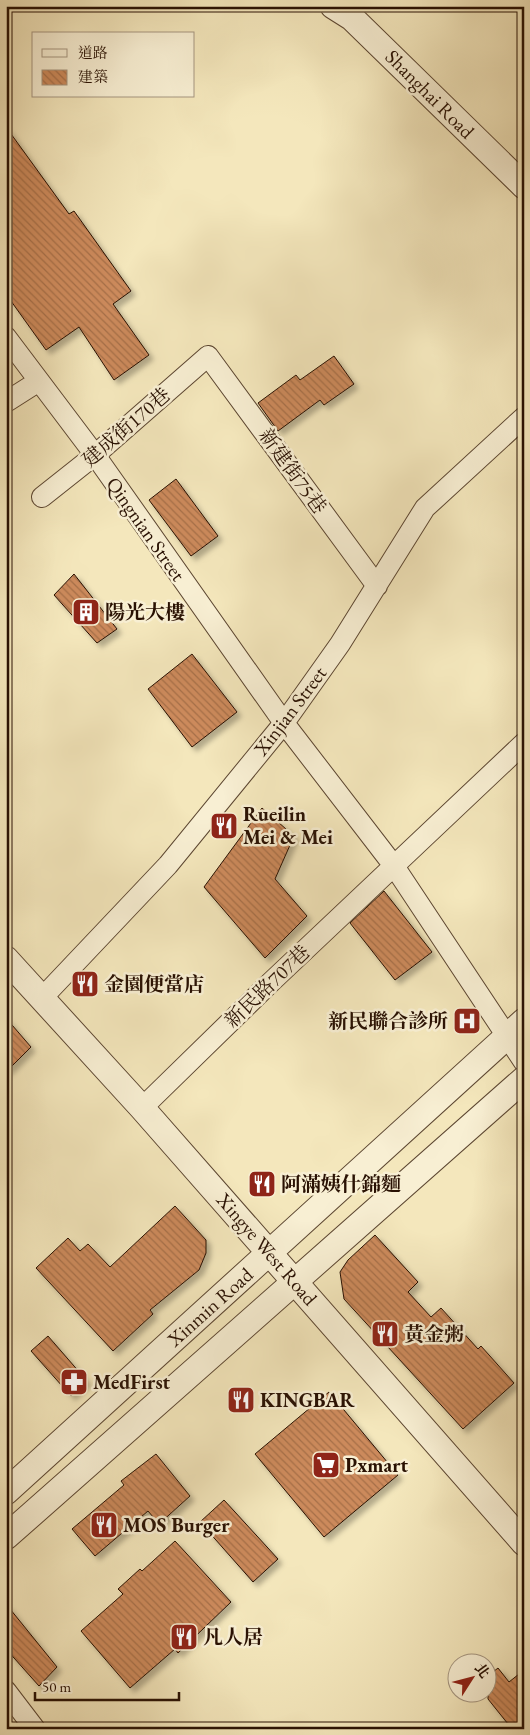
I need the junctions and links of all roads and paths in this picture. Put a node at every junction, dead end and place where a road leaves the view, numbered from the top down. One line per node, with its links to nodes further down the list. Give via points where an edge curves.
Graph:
1 (333, 6): 2 (street, Shanghai Road, via 352,18)
2 (524, 186)
3 (6, 337): 5 (street, Qingnian Street)
4 (208, 356): 8 (street, 建成街170巷); 10 (street, 新建街75巷)
5 (39, 380): 6 (street); 8 (street, Qingnian Street)
6 (6, 402)
7 (524, 417): 10 (street, Xinjian Street, via 425,508)
8 (95, 455): 9 (street, 建成街170巷); 11 (street, Qingnian Street)
9 (42, 497)
10 (377, 586): 11 (street, Xinjian Street)
11 (284, 722): 13 (street); 15 (street, Xinjian Street, via 168,865)
12 (524, 743): 13 (street, 新民路707巷)
13 (394, 866): 16 (street); 19 (street, 新民路707巷)
14 (6, 959): 15 (street, Xingye West Road)
15 (43, 997): 19 (street, Xingye West Road)
16 (515, 1029): 17 (street); 20 (street, Xinmin Road)
17 (524, 1062)
18 (524, 1079): 21 (street, Xinmin Road)
19 (142, 1108): 20 (street, Xingye West Road)
20 (270, 1253): 21 (street, Xingye West Road); 22 (street, Xinmin Road)
21 (294, 1281): 23 (street, Xinmin Road); 24 (street, Xingye West Road)
22 (6, 1492)
23 (6, 1537)
24 (524, 1543)
25 (6, 1691): 26 (street)
26 (36, 1729)

